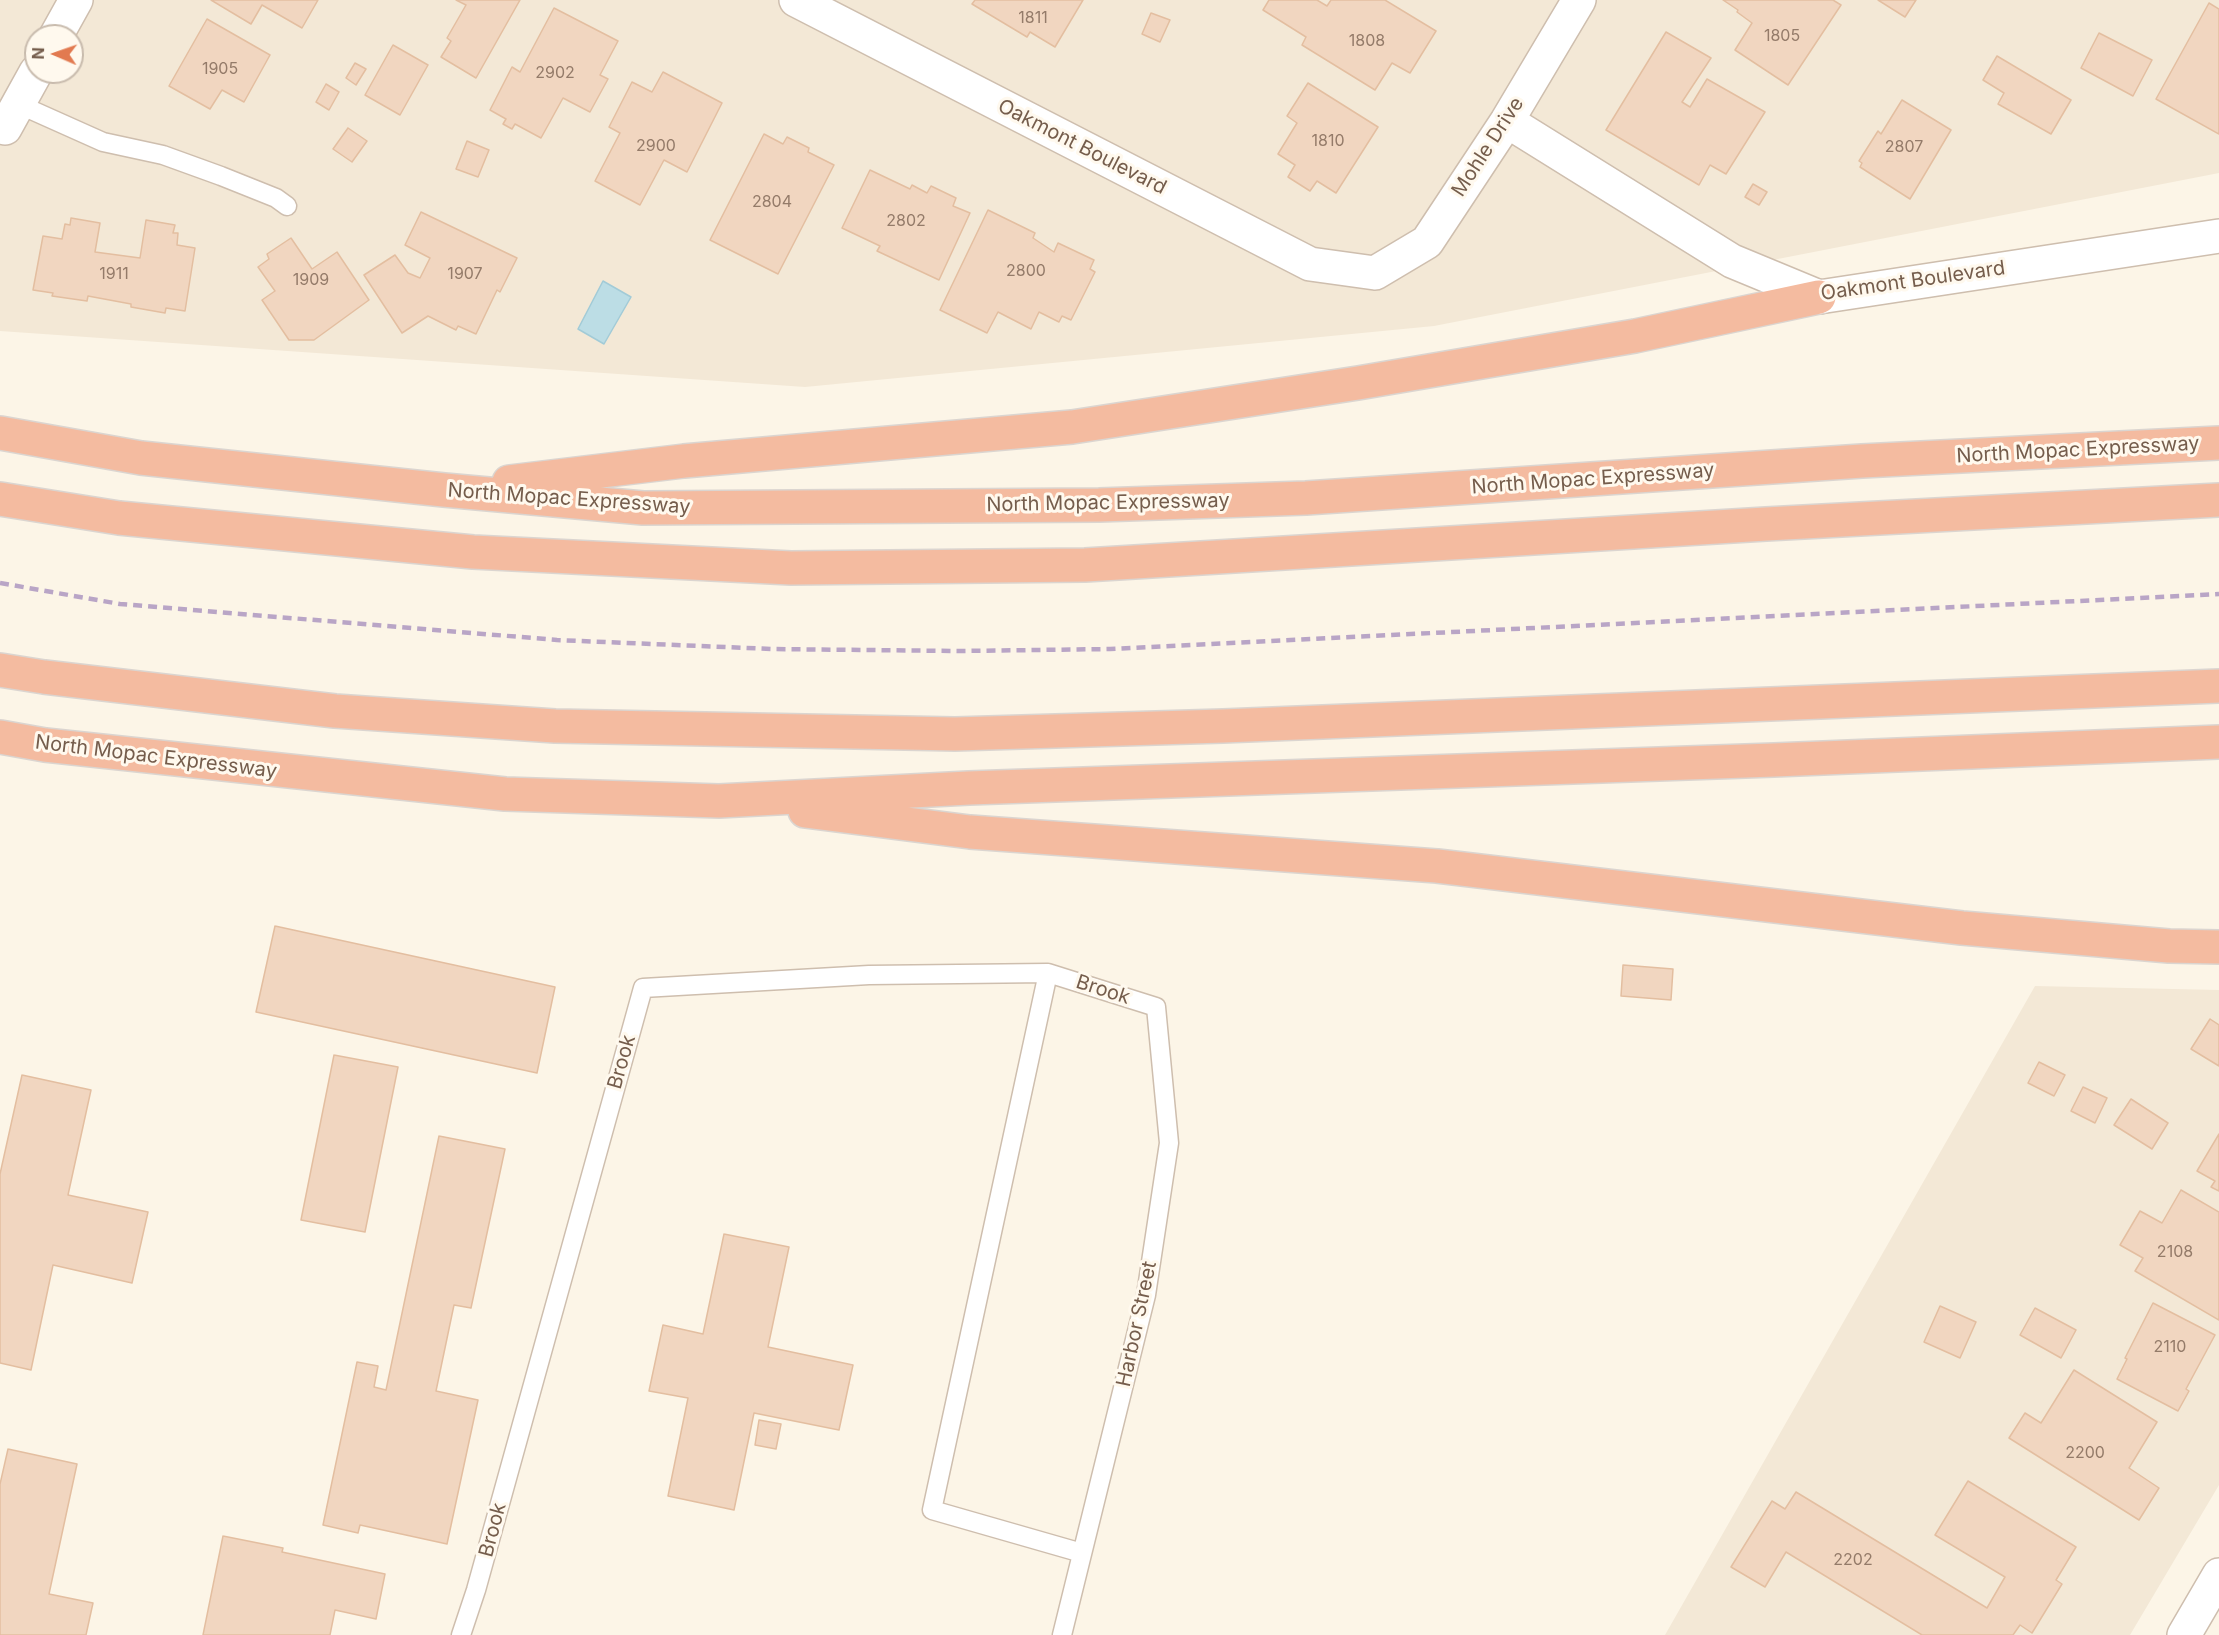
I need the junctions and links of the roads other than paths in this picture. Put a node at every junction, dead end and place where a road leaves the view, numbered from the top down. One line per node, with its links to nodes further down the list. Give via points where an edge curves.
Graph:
1 (76, 0): 4 (street)
2 (1579, 0): 7 (street, Mohle Drive)
3 (814, 4): 10 (street, Oakmont Boulevard, via 1310,264)
4 (63, 24)
5 (29, 84): 6 (street)
6 (8, 119): 8 (lane, via 163,155 276,198)
7 (1507, 121): 10 (street, Mohle Drive, via 1427,242); 11 (street, Oakmont Boulevard, via 1732,261)
8 (287, 206)
9 (2219, 236): 11 (street, Oakmont Boulevard)
10 (1375, 273)
11 (1819, 297): 14 (highway, via 1635,336 1072,428 684,461)
12 (0, 433): 14 (highway, North Mopac Expressway, via 141,458)
13 (2219, 443): 14 (highway, North Mopac Expressway, via 1862,461 1306,498 1099,505 643,508)
14 (444, 490)
15 (0, 498): 16 (highway, via 119,518 473,552 791,568 1085,565)
16 (2219, 500)
17 (0, 670): 18 (highway, via 335,711 555,726 954,734)
18 (2219, 686)
19 (0, 737): 21 (highway, North Mopac Expressway, via 79,749 505,794)
20 (2219, 742): 21 (highway, North Mopac Expressway, via 969,788)
21 (720, 801): 22 (highway, via 970,832 1437,866 1962,928 2169,946)
22 (2219, 946)
23 (1048, 973): 24 (lane, Brook); 25 (lane, via 932,1510); 27 (lane, Brook, via 870,975 643,988)
24 (1156, 1007): 25 (lane, Harbor Street, via 1169,1143 1146,1295)
25 (1082, 1553): 28 (lane, Harbor Street)
26 (2219, 1575): 29 (street)
27 (461, 1635)
28 (1062, 1635)
29 (2184, 1635)

